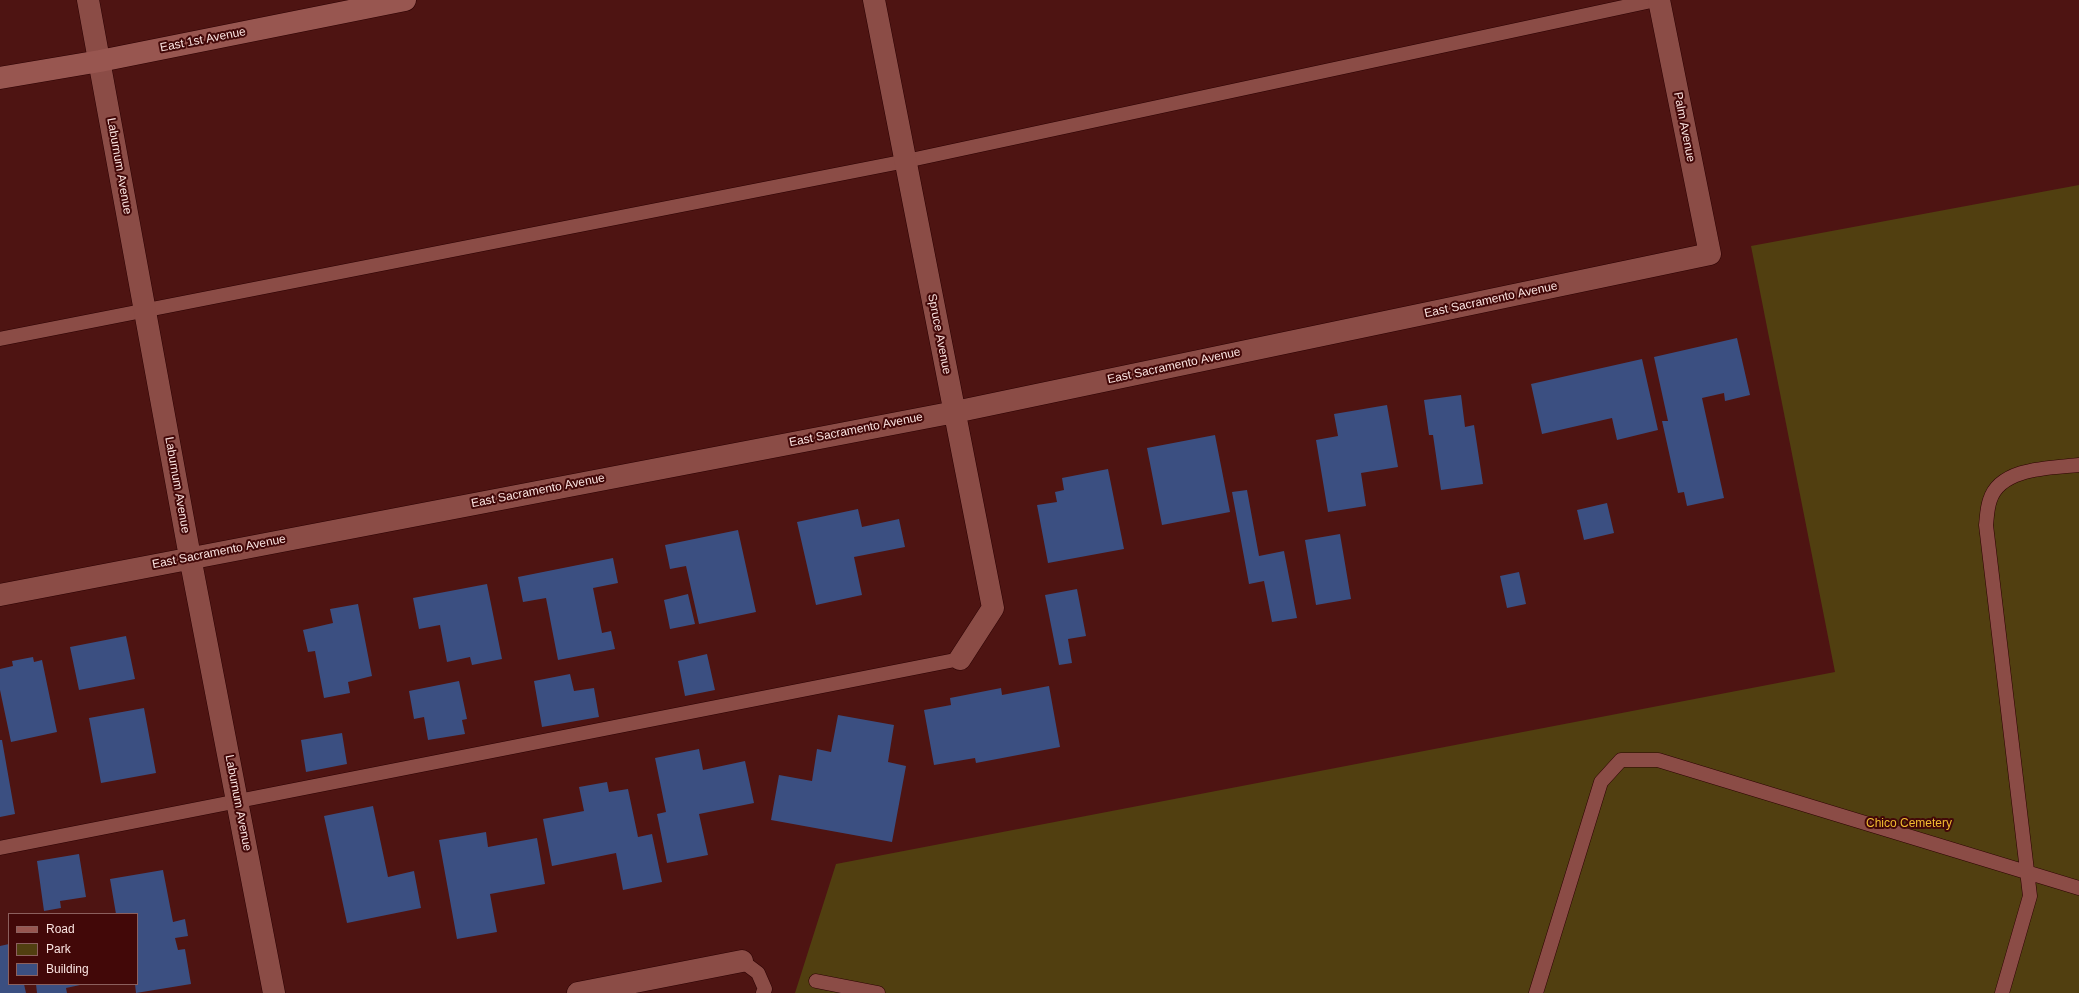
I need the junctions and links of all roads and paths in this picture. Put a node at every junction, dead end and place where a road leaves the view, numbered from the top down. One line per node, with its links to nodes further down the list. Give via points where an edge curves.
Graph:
1 (88, 0): 5 (street, Laburnum Avenue)
2 (405, 0): 5 (street, East 1st Avenue)
3 (874, 0): 7 (street, Spruce Avenue)
4 (1658, 0): 7 (lane); 8 (street, Palm Avenue)
5 (100, 61): 6 (street, East 1st Avenue); 9 (street, Laburnum Avenue)
6 (0, 78)
7 (906, 161): 9 (lane); 11 (street, Spruce Avenue)
8 (1710, 254): 11 (street, East Sacramento Avenue)
9 (145, 310): 10 (lane); 13 (street, Laburnum Avenue)
10 (0, 339)
11 (954, 412): 13 (street, East Sacramento Avenue); 15 (street, Spruce Avenue, via 993,608)
12 (2079, 465): 18 (lane, via 2022,472 2000,484 1990,499 1986,525)
13 (190, 557): 14 (street, East Sacramento Avenue); 16 (street, Laburnum Avenue)
14 (0, 595)
15 (960, 659): 16 (lane)
16 (237, 801): 17 (lane); 22 (street, Laburnum Avenue)
17 (0, 848)
18 (2028, 873): 19 (lane); 26 (lane, via 1658,760 1621,760 1601,782); 27 (lane, via 2030,896)
19 (2079, 888)
20 (742, 961): 23 (street); 24 (lane, via 758,973 765,989)
21 (816, 981): 25 (lane)
22 (274, 993)
23 (578, 993)
24 (763, 993)
25 (878, 993)
26 (1536, 993)
27 (2002, 993)

